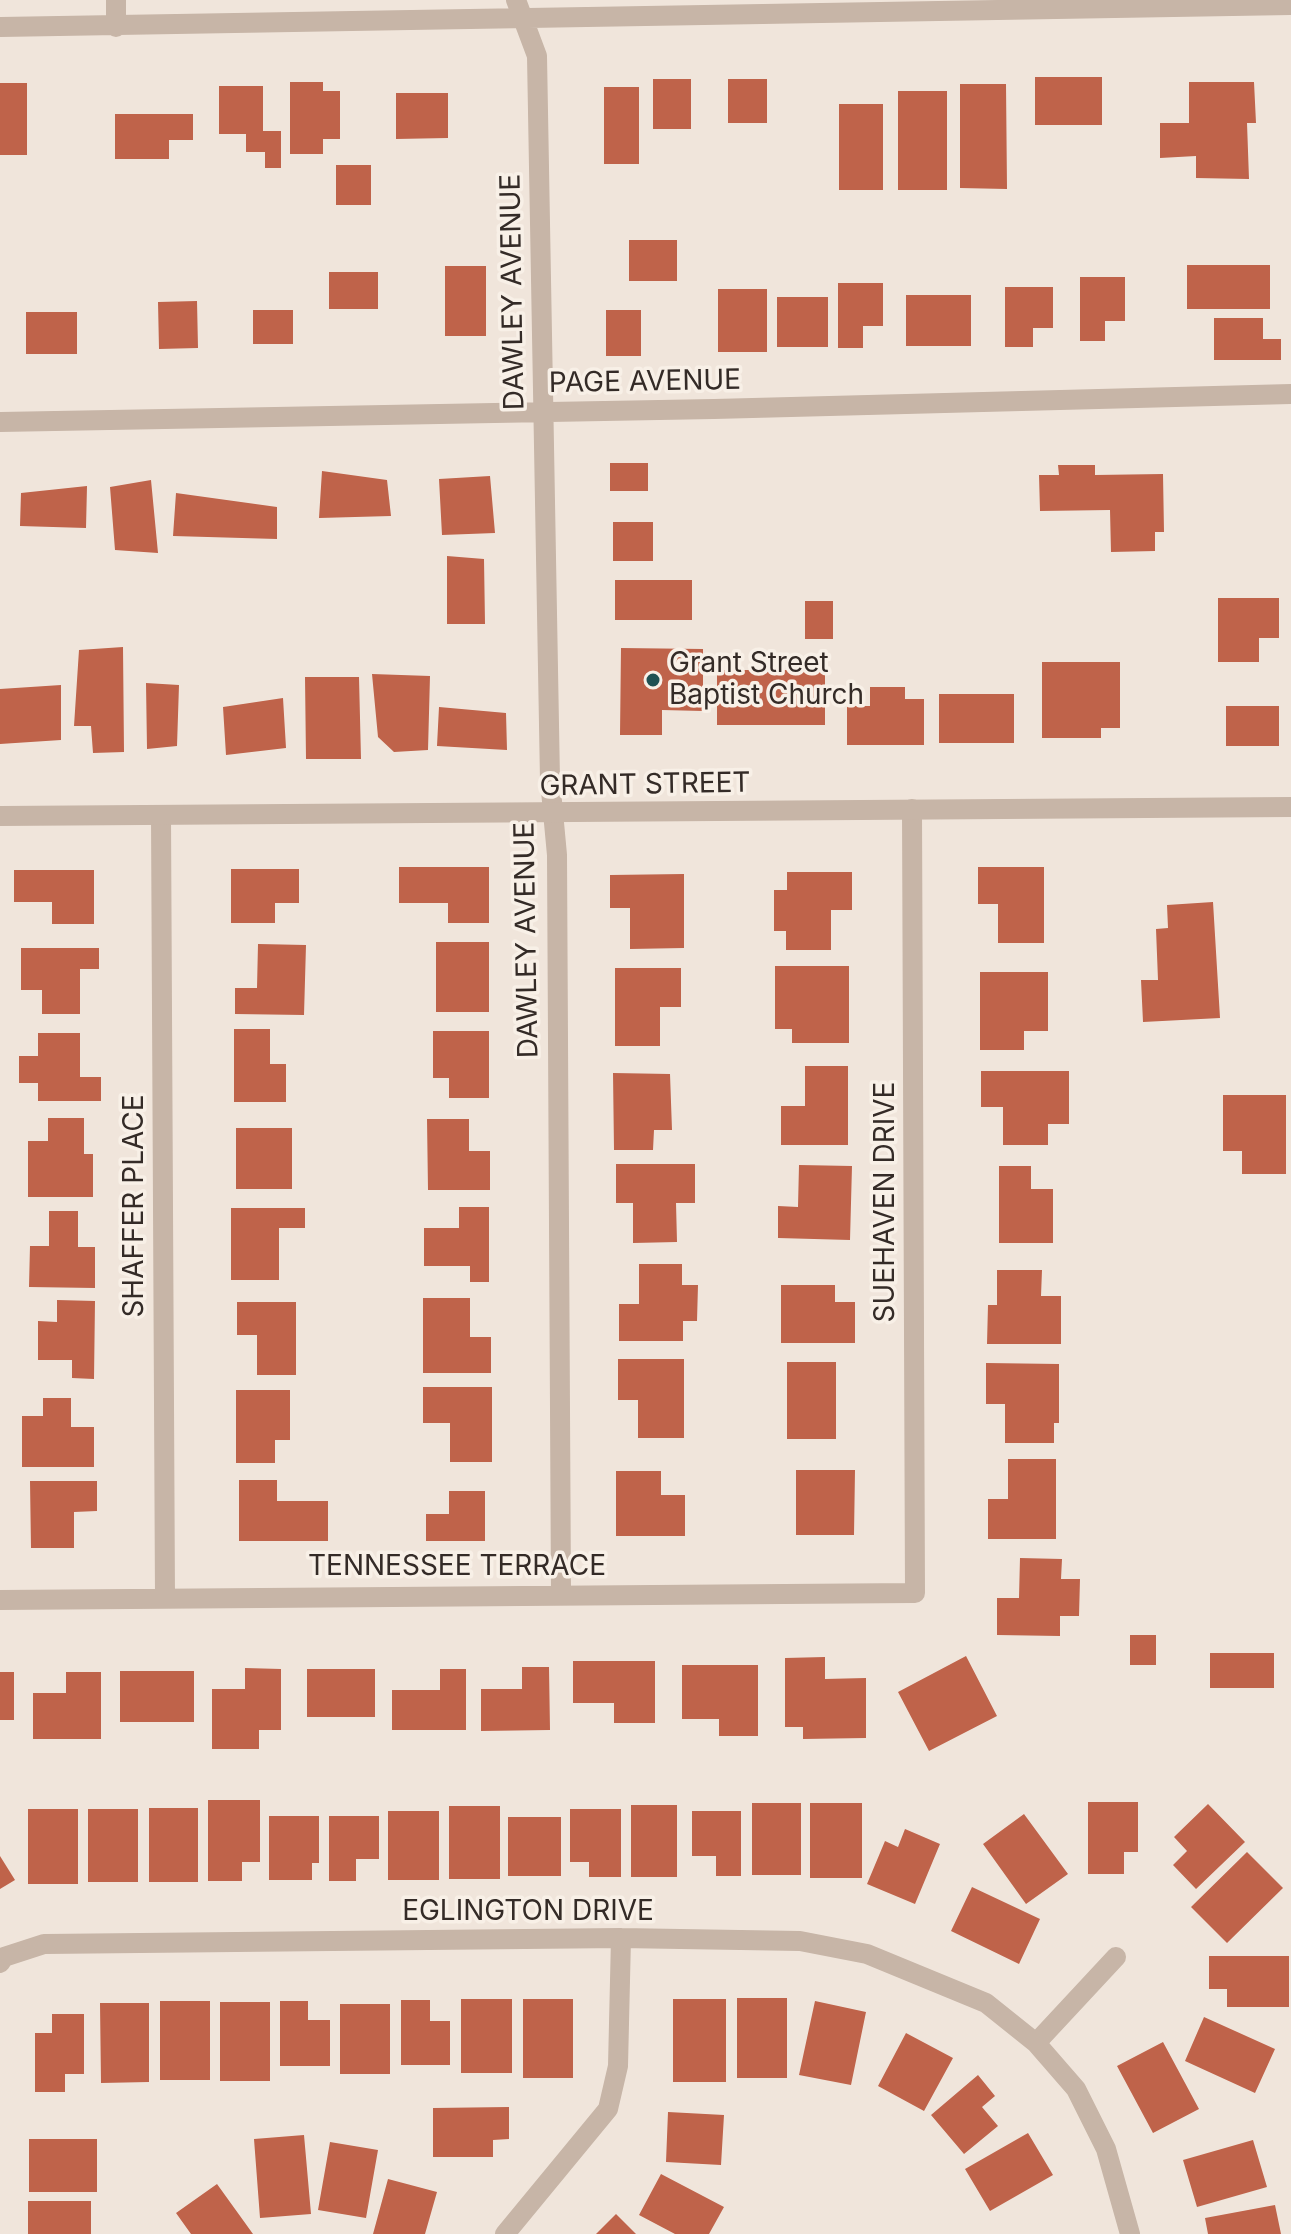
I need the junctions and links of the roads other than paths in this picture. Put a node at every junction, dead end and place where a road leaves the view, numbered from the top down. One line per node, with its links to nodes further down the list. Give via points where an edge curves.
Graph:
1 (116, 0): 6 (street)
2 (516, 0): 4 (street, DAWLEY AVENUE)
3 (1291, 5): 4 (street)
4 (524, 20): 6 (street); 8 (street, DAWLEY AVENUE, via 537,56)
5 (0, 27): 6 (street)
6 (116, 27)
7 (1291, 394): 8 (street, PAGE AVENUE)
8 (542, 412): 9 (street, PAGE AVENUE); 12 (street, DAWLEY AVENUE)
9 (0, 422)
10 (1291, 807): 11 (street, GRANT STREET)
11 (912, 809): 12 (street, GRANT STREET); 15 (street, SUEHAVEN DRIVE)
12 (553, 814): 13 (street, GRANT STREET); 16 (street, DAWLEY AVENUE)
13 (161, 815): 14 (street, GRANT STREET); 17 (street, SHAFFER PLACE)
14 (0, 816)
15 (915, 1593): 16 (street, TENNESSEE TERRACE)
16 (561, 1594): 17 (street, TENNESSEE TERRACE)
17 (165, 1598): 18 (street, TENNESSEE TERRACE)
18 (0, 1600)
19 (621, 1938): 21 (street, EGLINGTON DRIVE, via 44,1944); 22 (street, EGLINGTON DRIVE, via 800,1941 867,1954 986,2003); 23 (street, via 618,2066 608,2109)
20 (1116, 1957): 22 (street)
21 (0, 1963)
22 (1036, 2043): 24 (street, EGLINGTON DRIVE, via 1076,2089 1106,2149)
23 (505, 2234)
24 (1130, 2234)

